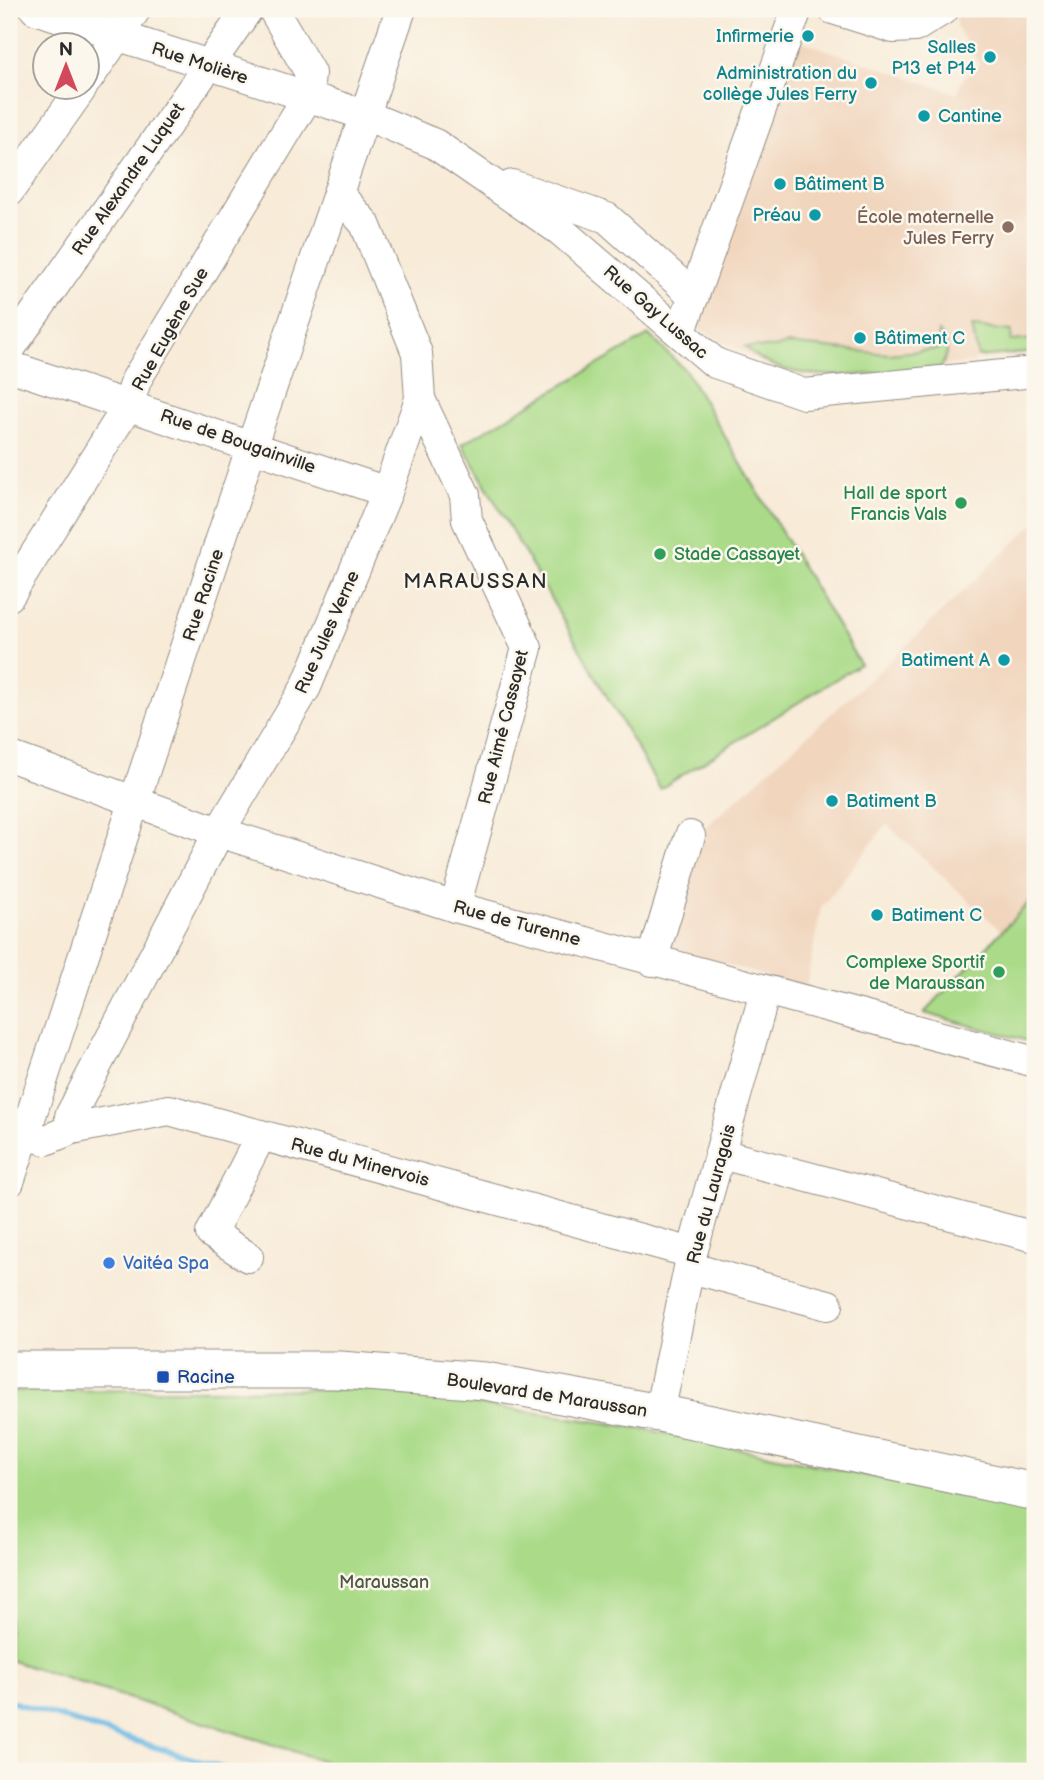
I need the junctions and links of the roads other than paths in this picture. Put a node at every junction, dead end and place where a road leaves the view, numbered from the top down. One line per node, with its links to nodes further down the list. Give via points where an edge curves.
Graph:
1 (34, 9): 10 (street, Rue Molière)
2 (136, 9): 10 (street)
3 (248, 9): 12 (street, Rue Alexandre Luquet)
4 (273, 9): 13 (street, via 310,73)
5 (401, 9): 15 (street, Rue Racine)
6 (797, 9): 19 (street)
7 (833, 9): 9 (street, via 893,28)
8 (944, 9): 9 (street)
9 (919, 18)
10 (117, 36): 11 (street); 12 (street, Rue Molière)
11 (102, 58)
12 (207, 65): 13 (street, Rue Molière); 21 (street, Rue Alexandre Luquet)
13 (307, 96): 15 (street, Rue Molière); 25 (street, Rue Eugène Sue, via 136,380)
14 (72, 102): 17 (street)
15 (365, 115): 16 (street, Rue Gay Lussac, via 435,144); 18 (street, Rue Racine)
16 (468, 169): 19 (street, Rue Gay Lussac, via 607,218); 20 (street, Rue Gay Lussac, via 561,231)
17 (9, 191)
18 (338, 193): 24 (street, Rue Jules Verne, via 365,224 411,340); 26 (street, Rue Racine)
19 (694, 296): 20 (street)
20 (681, 331): 23 (street, Rue Gay Lussac, via 715,363 804,394)
21 (9, 350)
22 (9, 366): 25 (street, Rue de Bougainville)
23 (1035, 372)
24 (420, 400): 27 (street, Rue Jules Verne); 33 (street, Rue Aimé Cassayet, via 465,495 467,520 527,648)
25 (129, 404): 26 (street, Rue de Bougainville); 28 (street, Rue Eugène Sue)
26 (252, 445): 27 (street, Rue de Bougainville); 30 (street, Rue Racine)
27 (387, 492): 31 (street, Rue Jules Verne, via 306,687)
28 (9, 596)
29 (9, 755): 30 (street, Rue de Turenne)
30 (136, 800): 31 (street, Rue de Turenne); 38 (street, Rue Racine)
31 (219, 832): 33 (street, Rue de Turenne); 37 (street, Rue Jules Verne, via 71,1116)
32 (690, 836): 34 (street)
33 (455, 907): 34 (street, Rue de Turenne)
34 (652, 961): 35 (street, Rue de Turenne)
35 (765, 992): 36 (street, Rue de Turenne); 40 (street, Rue du Lauragais)
36 (1035, 1062)
37 (72, 1129): 38 (street, Rue du Minervois, via 46,1140); 39 (street, Rue du Minervois, via 169,1110)
38 (17, 1133): 41 (street, Rue Racine)
39 (261, 1135): 43 (street, via 211,1233); 44 (street, Rue du Minervois)
40 (721, 1154): 42 (street); 44 (street, Rue du Lauragais)
41 (9, 1182)
42 (1035, 1237)
43 (248, 1257)
44 (691, 1261): 45 (street, Rue du Minervois); 48 (street, Rue du Lauragais)
45 (828, 1305)
46 (9, 1356): 48 (main road, Boulevard de Maraussan, via 341,1356 487,1366)
47 (9, 1370): 50 (main road, Boulevard de Maraussan, via 340,1370 485,1381)
48 (662, 1399): 49 (main road, Boulevard de Maraussan)
49 (1035, 1477)
50 (1035, 1492)

